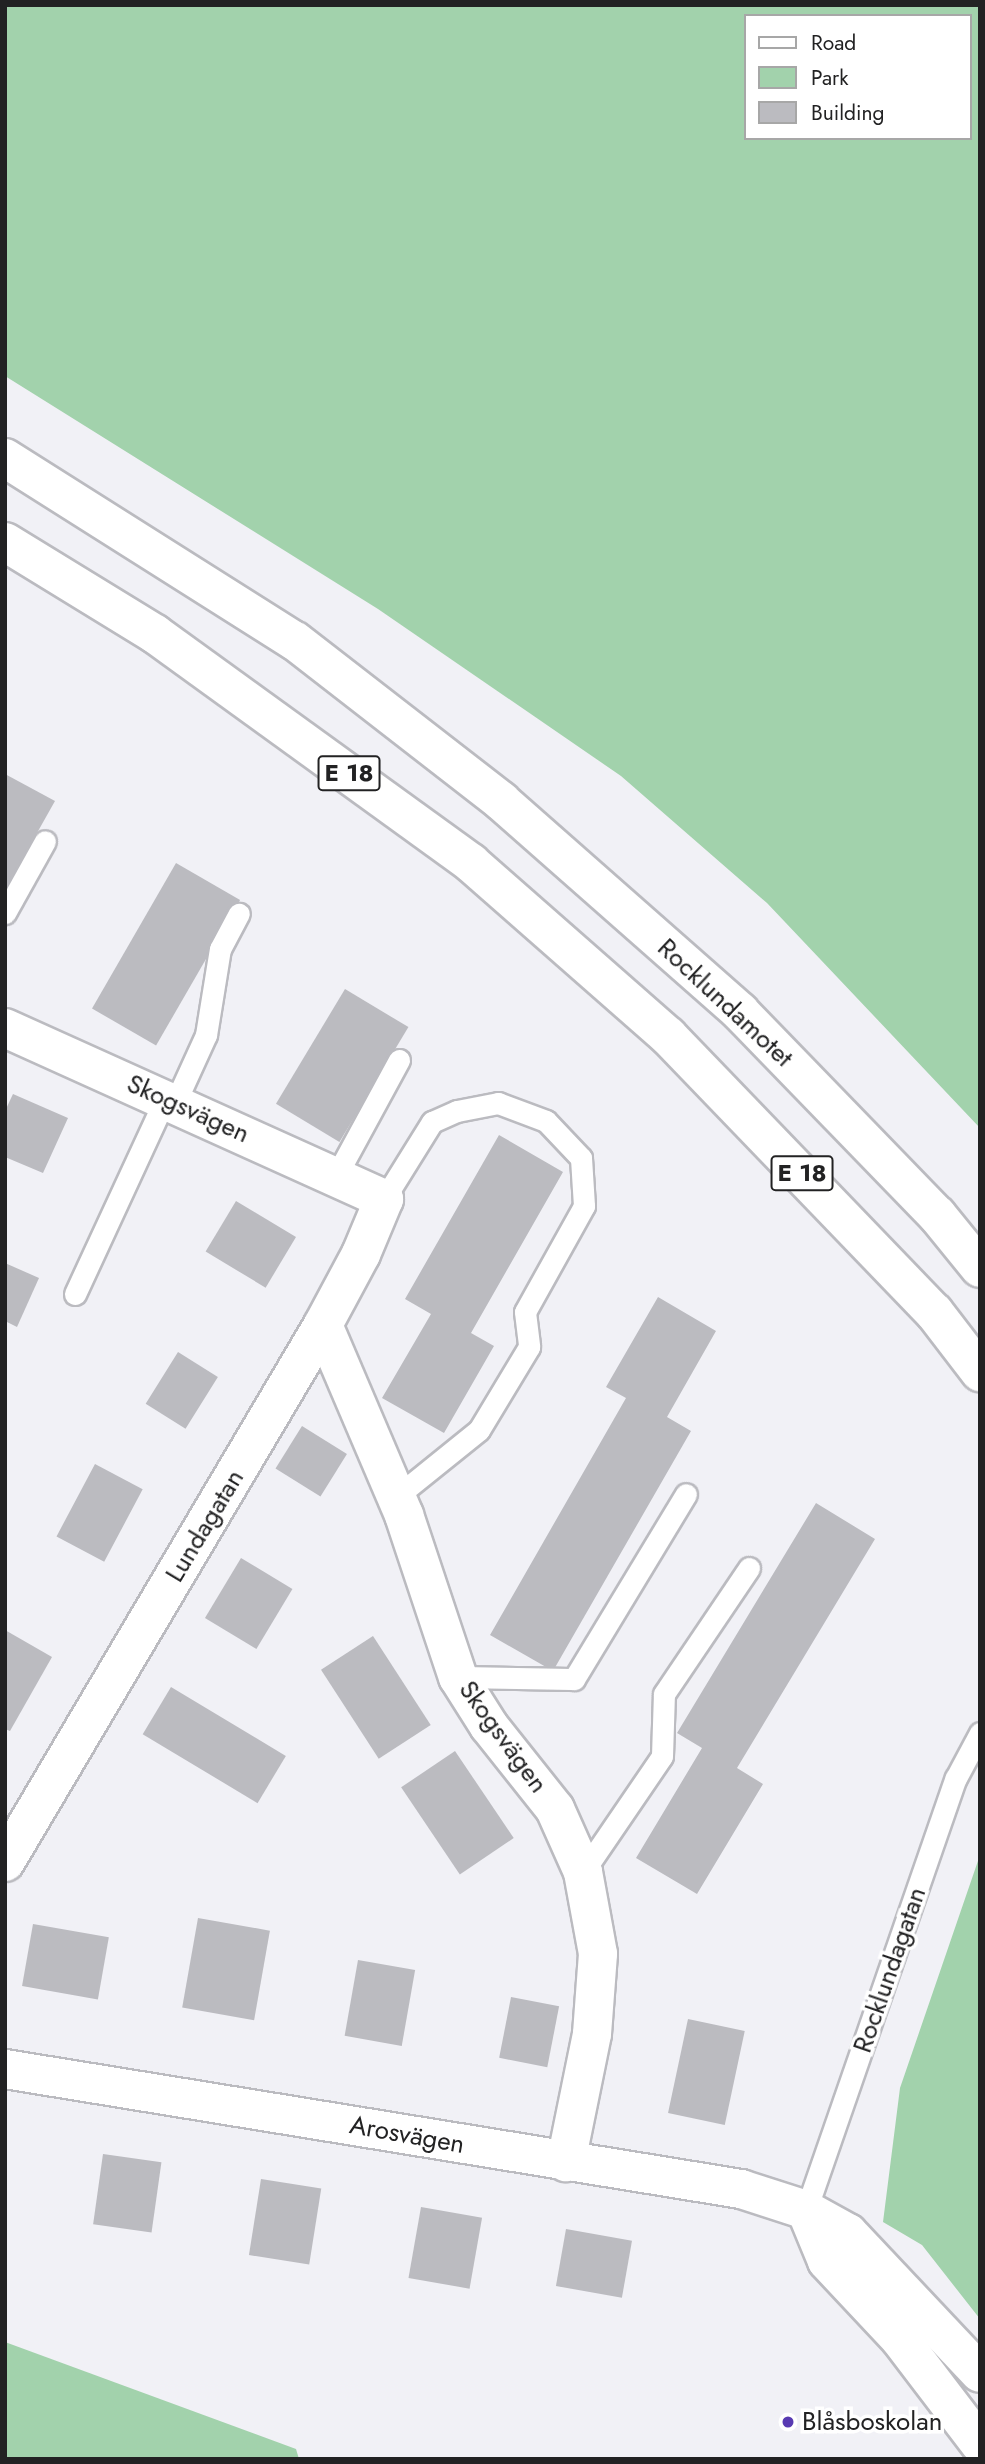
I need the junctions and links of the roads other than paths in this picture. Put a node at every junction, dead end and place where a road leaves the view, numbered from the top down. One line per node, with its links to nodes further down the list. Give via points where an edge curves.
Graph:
1 (5, 458): 10 (main road, Rocklundamotet / E 18, via 295,641 501,801 740,1012 937,1215)
2 (5, 542): 12 (main road, E 18, via 155,634 471,863 668,1036)
3 (45, 841): 4 (lane)
4 (5, 913)
5 (239, 914): 8 (lane, via 220,949 206,1035)
6 (5, 1028): 8 (main road, Skogsvägen)
7 (399, 1060): 9 (lane)
8 (170, 1101): 9 (main road, Skogsvägen); 11 (lane)
9 (363, 1189): 13 (main road, Lundagatan, via 361,1254); 17 (lane, via 432,1122 457,1111 498,1103 546,1121 580,1158 584,1206 525,1312 529,1348 480,1430)
10 (980, 1268)
11 (75, 1294)
12 (934, 1311): 14 (main road, E 18); 15 (main road, E 18)
13 (323, 1325): 17 (main road, Skogsvägen); 21 (main road, Lundagatan)
14 (980, 1372)
15 (980, 1402)
16 (686, 1494): 19 (lane, via 574,1679)
17 (396, 1497): 19 (main road, Skogsvägen)
18 (749, 1568): 22 (lane, via 664,1694 662,1756)
19 (458, 1677): 22 (main road, Skogsvägen, via 489,1726 555,1809)
20 (980, 1733): 25 (lane, Rocklundagatan, via 956,1779)
21 (5, 1862)
22 (583, 1872): 24 (main road, Skogsvägen, via 598,1954 593,2034)
23 (5, 2068): 24 (main road, Arosvägen)
24 (566, 2162): 25 (main road, Arosvägen, via 741,2189)
25 (806, 2210): 26 (main road, Arosvägen, via 848,2233); 27 (main road, via 827,2261 900,2339)
26 (980, 2373)
27 (980, 2444)

